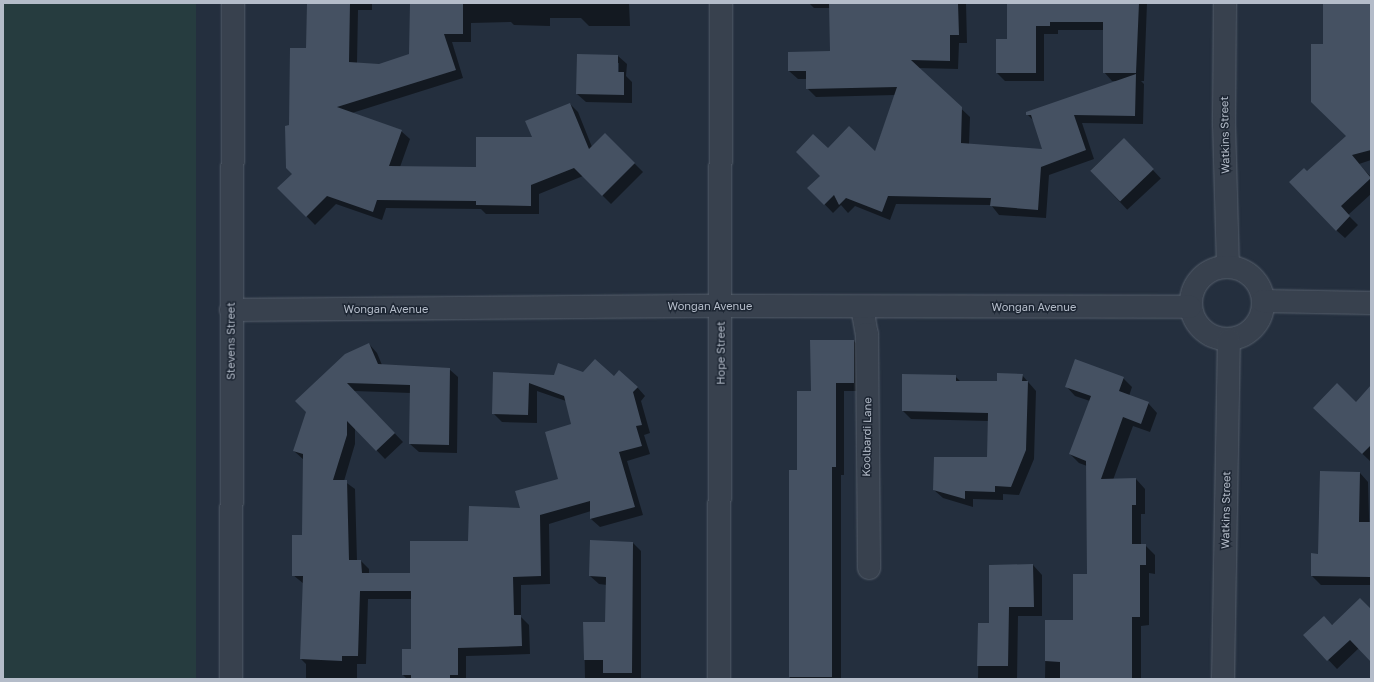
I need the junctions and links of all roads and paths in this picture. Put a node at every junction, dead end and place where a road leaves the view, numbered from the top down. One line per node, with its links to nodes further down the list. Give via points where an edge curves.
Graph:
1 (233, 3): 10 (street, Stevens Street)
2 (721, 3): 7 (street, Hope Street)
3 (1225, 3): 4 (street, Watkins Street, via 1224,124)
4 (1228, 266): 5 (street, via 1248,273 1261,291); 9 (street, via 1215,268 1196,283)
5 (1263, 301): 6 (street); 11 (street, via 1257,323 1250,332)
6 (1371, 303)
7 (721, 306): 8 (street, Wongan Avenue); 10 (street, Wongan Avenue); 14 (street, Hope Street)
8 (862, 307): 9 (street, Wongan Avenue); 12 (street, Koolbardi Lane, via 867,334 866,515)
9 (1190, 307): 11 (street, via 1193,318 1207,335)
10 (231, 310): 13 (street, Stevens Street)
11 (1229, 340): 15 (street, Watkins Street)
12 (869, 568)
13 (231, 679)
14 (719, 679)
15 (1224, 679)

